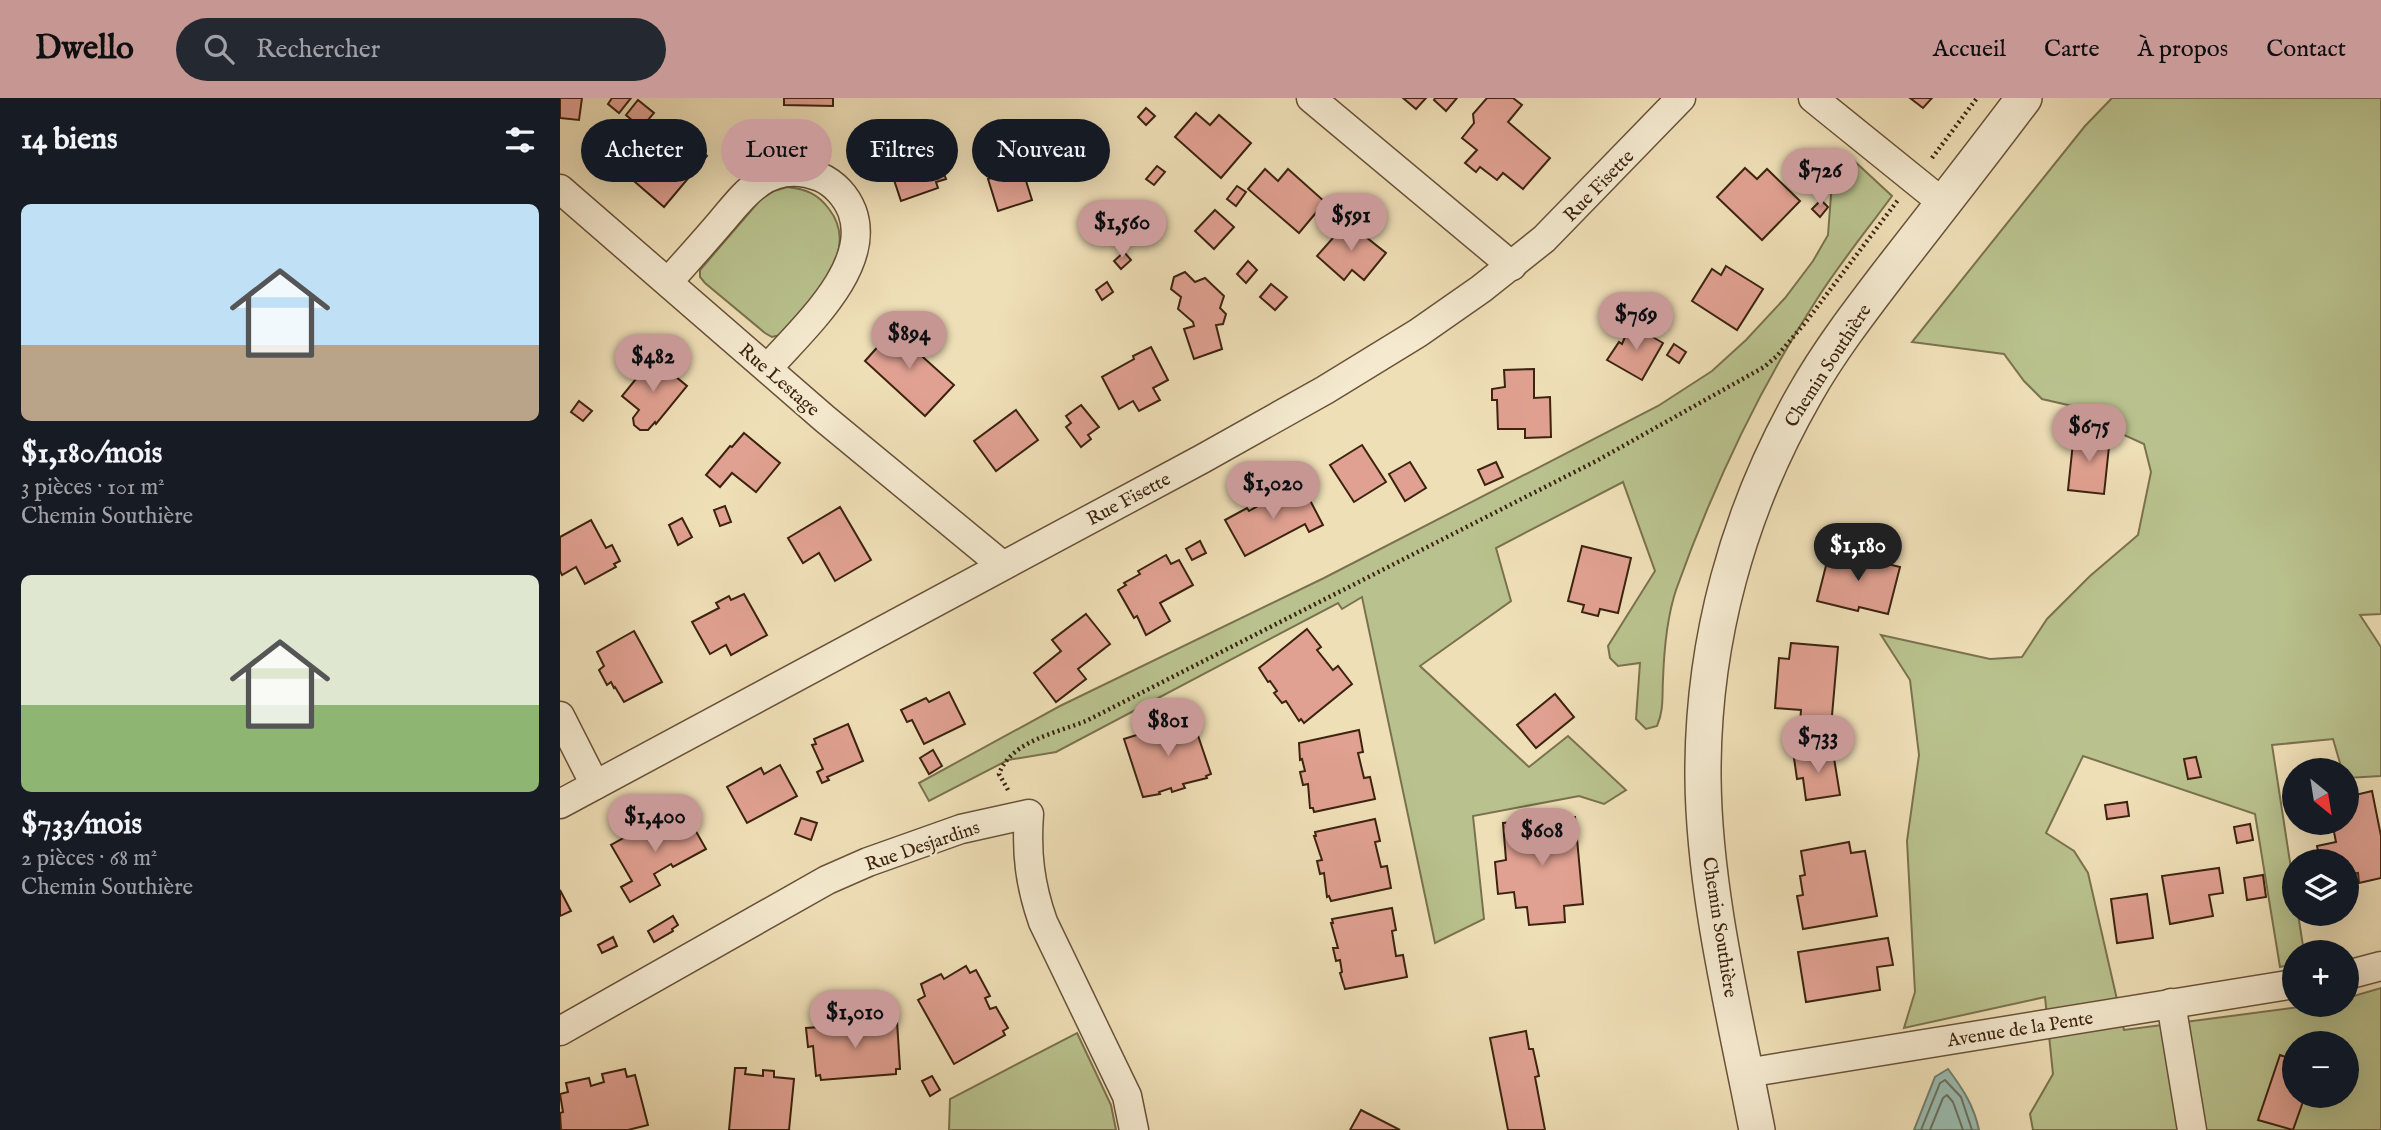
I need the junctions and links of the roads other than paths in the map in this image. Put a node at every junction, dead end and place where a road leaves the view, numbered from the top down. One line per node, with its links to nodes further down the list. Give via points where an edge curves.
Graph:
1 (1311, 98): 7 (street)
2 (1681, 98): 7 (street, Rue Fisette)
3 (1813, 98): 6 (street)
4 (2024, 98): 6 (street, Chemin Southière)
5 (560, 189): 8 (street, Rue Lestage)
6 (1943, 204): 19 (street, Chemin Southière, via 1834,348 1782,436 1742,529 1716,628 1704,728 1706,830)
7 (1512, 266): 10 (street, Rue Fisette, via 1450,312 1325,390)
8 (668, 282): 9 (street, Rue Lestage); 9 (street, via 759,182 775,174 800,172 825,179 839,190 855,219 856,237 846,274)
9 (768, 368): 10 (street, Rue Lestage)
10 (1002, 565): 12 (street, Rue Fisette)
11 (560, 716): 12 (street)
12 (595, 785): 13 (street, Rue Fisette)
13 (560, 804)
14 (2381, 965): 15 (street)
15 (2359, 971)
16 (2282, 986): 17 (street, Avenue de la Pente)
17 (2171, 1003): 19 (street, Avenue de la Pente); 22 (street)
18 (560, 1031): 20 (street, Rue Desjardins, via 827,880 961,829 1030,814 1028,855 1034,896 1127,1096)
19 (1746, 1073): 21 (street, Chemin Southière)
20 (1134, 1130)
21 (1757, 1130)
22 (2192, 1130)

